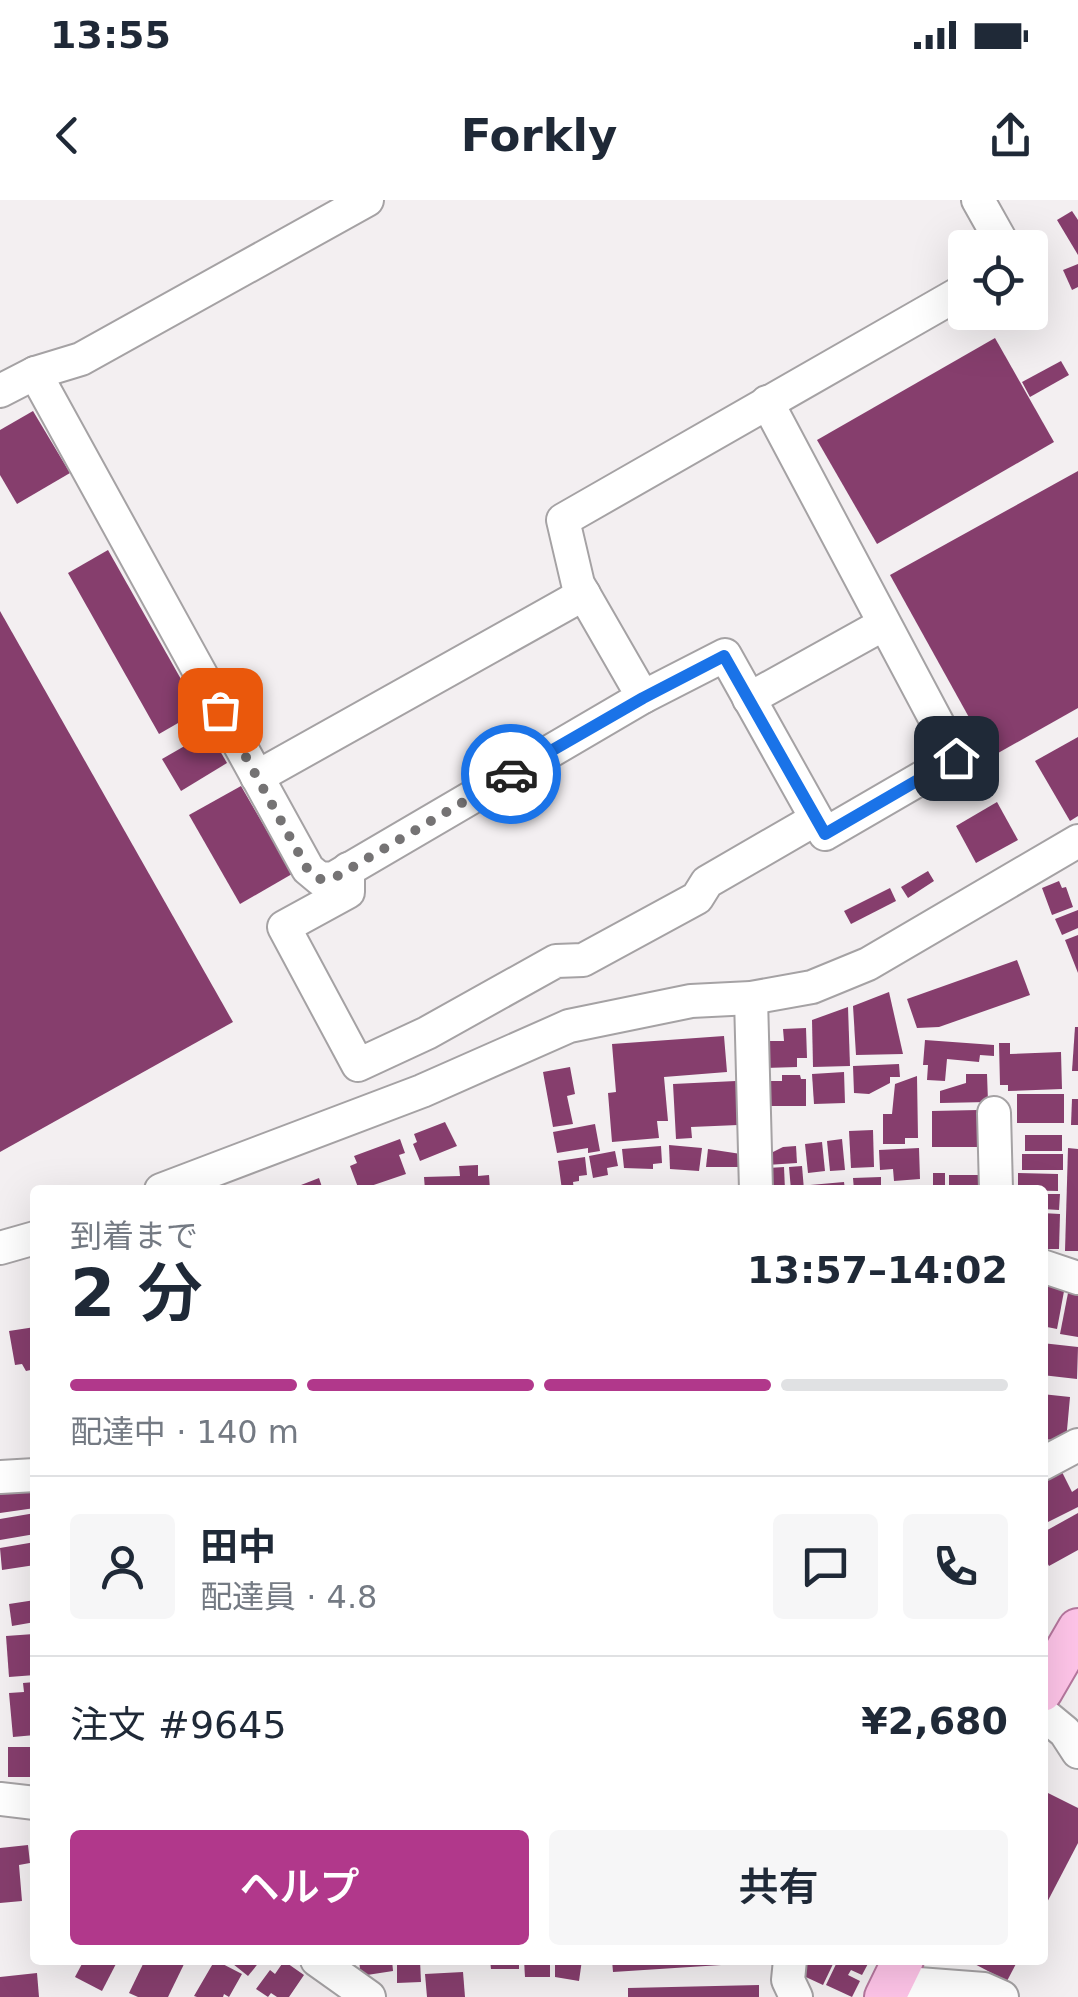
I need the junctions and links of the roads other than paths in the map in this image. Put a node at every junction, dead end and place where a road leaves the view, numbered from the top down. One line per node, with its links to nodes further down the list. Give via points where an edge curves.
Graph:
1 (367, 200): 5 (street, via 81,359)
2 (978, 200): 3 (street)
3 (995, 230)
4 (948, 300): 7 (street)
5 (35, 372): 6 (street); 12 (street)
6 (0, 391)
7 (767, 402): 8 (street, via 563,520); 9 (street)
8 (584, 594): 10 (street); 12 (street)
9 (884, 624): 11 (street); 13 (street, via 956,758 825,834)
10 (643, 698): 11 (street, via 724,656); 15 (street)
11 (749, 699): 13 (street)
12 (257, 777): 15 (street, via 308,870 320,879)
13 (816, 819): 15 (street, via 707,882 698,898 583,960 556,960 358,1064 284,927 348,892)
14 (1078, 841): 16 (street, via 868,964 812,987)
15 (348, 870)
16 (750, 998): 18 (street, via 692,1001 570,1026 422,1091); 19 (street)
17 (994, 1113): 20 (street)
18 (174, 1185)
19 (756, 1185)
20 (996, 1185)
21 (30, 1239): 22 (street)
22 (0, 1248)
23 (1048, 1268): 24 (street)
24 (1078, 1278)
25 (1078, 1445): 26 (street)
26 (1048, 1461)
27 (30, 1475): 28 (street)
28 (0, 1478)
29 (1078, 1629): 30 (main road)
30 (1048, 1681)
31 (1048, 1718): 32 (street)
32 (1078, 1752)
33 (0, 1800): 34 (street)
34 (30, 1803)
35 (790, 1965): 37 (street)
36 (894, 1980): 38 (street, via 984,1989)
37 (796, 1997)
38 (1002, 1997)

